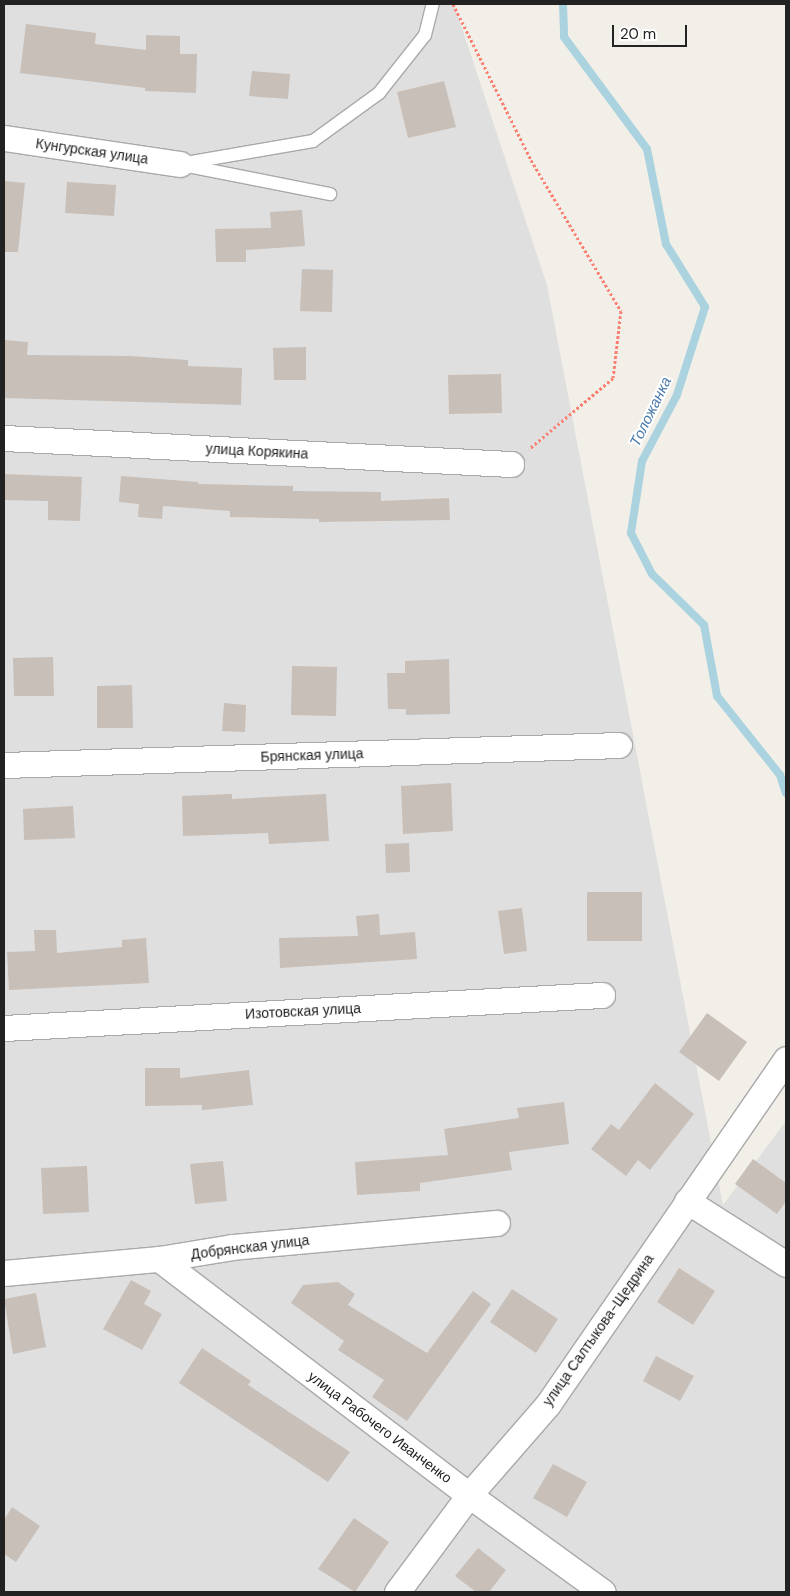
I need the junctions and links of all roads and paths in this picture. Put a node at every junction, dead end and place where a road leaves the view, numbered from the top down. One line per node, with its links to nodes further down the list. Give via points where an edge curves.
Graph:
1 (434, 4): 4 (lane, via 425,35 378,93 313,141)
2 (452, 4): 7 (path, via 531,160 620,311 613,378)
3 (4, 138): 4 (street, Кунгурская улица)
4 (180, 164): 5 (lane)
5 (330, 194)
6 (4, 438): 7 (street, улица Корякина)
7 (511, 464)
8 (619, 745): 9 (street, Брянская улица)
9 (4, 765)
10 (602, 995): 11 (street, Изотовская улица)
11 (4, 1028)
12 (786, 1058): 13 (street, улица Салтыкова-Щедрина)
13 (688, 1201): 16 (street); 18 (street, улица Салтыкова-Щедрина, via 548,1404)
14 (497, 1223): 15 (street, Добрянская улица, via 232,1247)
15 (159, 1258): 17 (street, Добрянская улица); 18 (street, улица Рабочего Иванченко)
16 (786, 1264)
17 (4, 1273)
18 (469, 1495): 19 (street, улица Салтыкова-Щедрина); 20 (street, улица Рабочего Иванченко)
19 (398, 1592)
20 (603, 1592)

